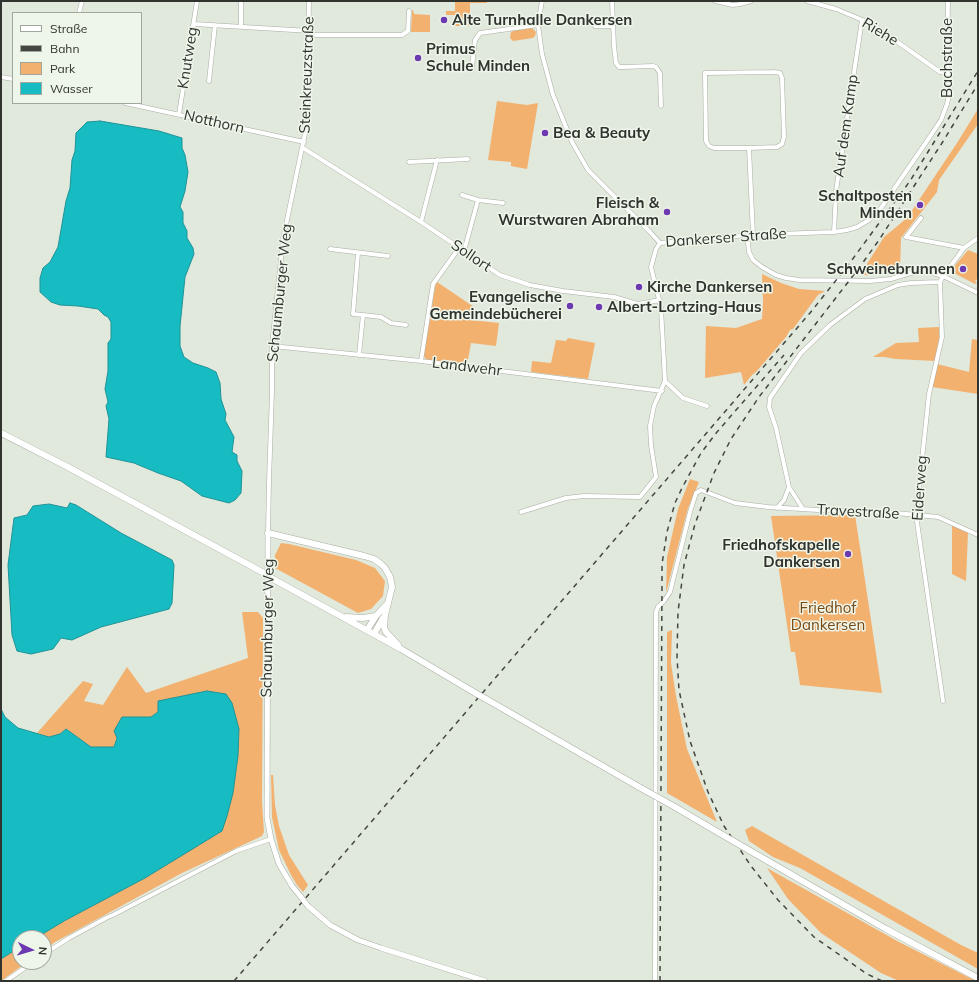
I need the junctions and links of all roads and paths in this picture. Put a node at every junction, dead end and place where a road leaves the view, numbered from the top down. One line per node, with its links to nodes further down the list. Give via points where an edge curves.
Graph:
1 (82, 1): 12 (street)
2 (197, 1): 14 (street, Knutweg)
3 (241, 1): 19 (street)
4 (309, 1): 20 (street, Steinkreuzstraße)
5 (542, 1): 15 (street, Dankerser Straße)
6 (612, 1): 18 (street)
7 (715, 1): 8 (street, via 733,5)
8 (751, 1)
9 (807, 1): 13 (street, Riehe)
10 (948, 1): 22 (street, Bachstraße)
11 (408, 11): 20 (street, via 409,28 402,36)
12 (79, 12)
13 (862, 20): 22 (street, Riehe, via 872,24 940,72); 40 (street, Auf dem Kamp, via 836,192)
14 (194, 24): 16 (street); 28 (street, Knutweg)
15 (538, 25): 21 (street, via 480,33 475,40); 44 (street, Dankerser Straße, via 542,54 553,95 578,153 588,170)
16 (215, 26): 19 (street); 25 (street)
17 (595, 26): 18 (street)
18 (613, 26): 27 (street, via 616,63 619,66 653,66 658,70)
19 (241, 27): 20 (street)
20 (310, 33): 29 (street, Steinkreuzstraße, via 307,124)
21 (472, 67)
22 (948, 73): 40 (street, Bachstraße, via 950,90 943,116 881,208 857,227)
23 (1, 77): 24 (street)
24 (12, 79)
25 (209, 81)
26 (130, 104): 28 (street, Notthorn)
27 (661, 106)
28 (179, 114): 29 (street, Notthorn)
29 (304, 142): 30 (street, Steinkreuzstraße)
30 (303, 148): 39 (street, Sollort); 57 (street, Schaumburger Weg, via 283,239)
31 (749, 148): 31 (street, via 777,147 784,141 782,75 775,72 705,73 707,144 714,148); 42 (street)
32 (468, 159): 33 (street)
33 (436, 160): 34 (street); 39 (street)
34 (409, 162)
35 (462, 195): 36 (street)
36 (478, 200): 37 (street); 48 (street)
37 (503, 203)
38 (921, 218): 46 (street, via 906,237)
39 (422, 222): 45 (street, Sollort)
40 (834, 232): 42 (street, Dankerser Straße)
41 (747, 235): 42 (street, Dankerser Straße); 44 (street, Dankerser Straße); 51 (street, via 749,252 753,260 776,275 786,278 870,281 929,272)
42 (753, 235)
43 (978, 238): 46 (street, Eiderweg)
44 (660, 243): 54 (street, via 651,267)
45 (459, 248): 48 (street, Sollort); 59 (street, via 434,284)
46 (964, 248): 51 (street, Eiderweg)
47 (330, 249): 49 (street)
48 (464, 252): 54 (street, Sollort, via 500,275 530,285 614,297 638,304)
49 (358, 253): 50 (street); 55 (street, via 353,314)
50 (388, 256)
51 (943, 276): 52 (street, Eiderweg); 53 (street)
52 (940, 282): 64 (street, via 898,285 865,299 830,325 801,353 769,402); 68 (street, Eiderweg, via 942,337 929,394)
53 (977, 291)
54 (660, 300): 60 (street)
55 (363, 315): 56 (street, via 381,317 391,323); 58 (street)
56 (406, 325)
57 (272, 346): 58 (street, Landwehr); 69 (street, Schaumburger Weg)
58 (359, 355): 59 (street, Landwehr)
59 (421, 362): 61 (street, Landwehr)
60 (665, 381): 61 (street); 62 (street, via 683,398)
61 (662, 391): 67 (street, via 654,406 650,426 656,477 640,497 566,498)
62 (707, 406)
63 (1, 433): 74 (main road, bridge, via 73,469)
64 (789, 487): 65 (street, via 784,500); 66 (street)
65 (777, 508): 66 (street, Travestraße); 85 (street, Travestraße, via 735,503 701,490 696,493 670,592 656,612)
66 (803, 509): 68 (street, Travestraße)
67 (521, 512)
68 (916, 515): 70 (street, Travestraße, via 943,519); 78 (street, Eiderweg)
69 (268, 532): 71 (main road, via 374,559 385,568 390,577 392,587); 79 (street, Schaumburger Weg, via 266,802)
70 (978, 536)
71 (388, 602): 72 (main road); 73 (main road)
72 (385, 615): 76 (main road); 77 (main road, via 386,632)
73 (376, 616): 74 (main road); 75 (main road)
74 (342, 617): 75 (main road)
75 (367, 630): 76 (main road)
76 (374, 634): 77 (main road)
77 (402, 649): 82 (main road, bridge, via 886,929)
78 (943, 701)
79 (271, 839): 80 (street, via 230,854 100,921); 84 (street, Schaumburger Weg, bridge, via 292,886 308,906 330,924 358,940)
80 (52, 949)
81 (22, 970): 83 (street)
82 (978, 978)
83 (6, 981)
84 (485, 981)
85 (655, 981)

